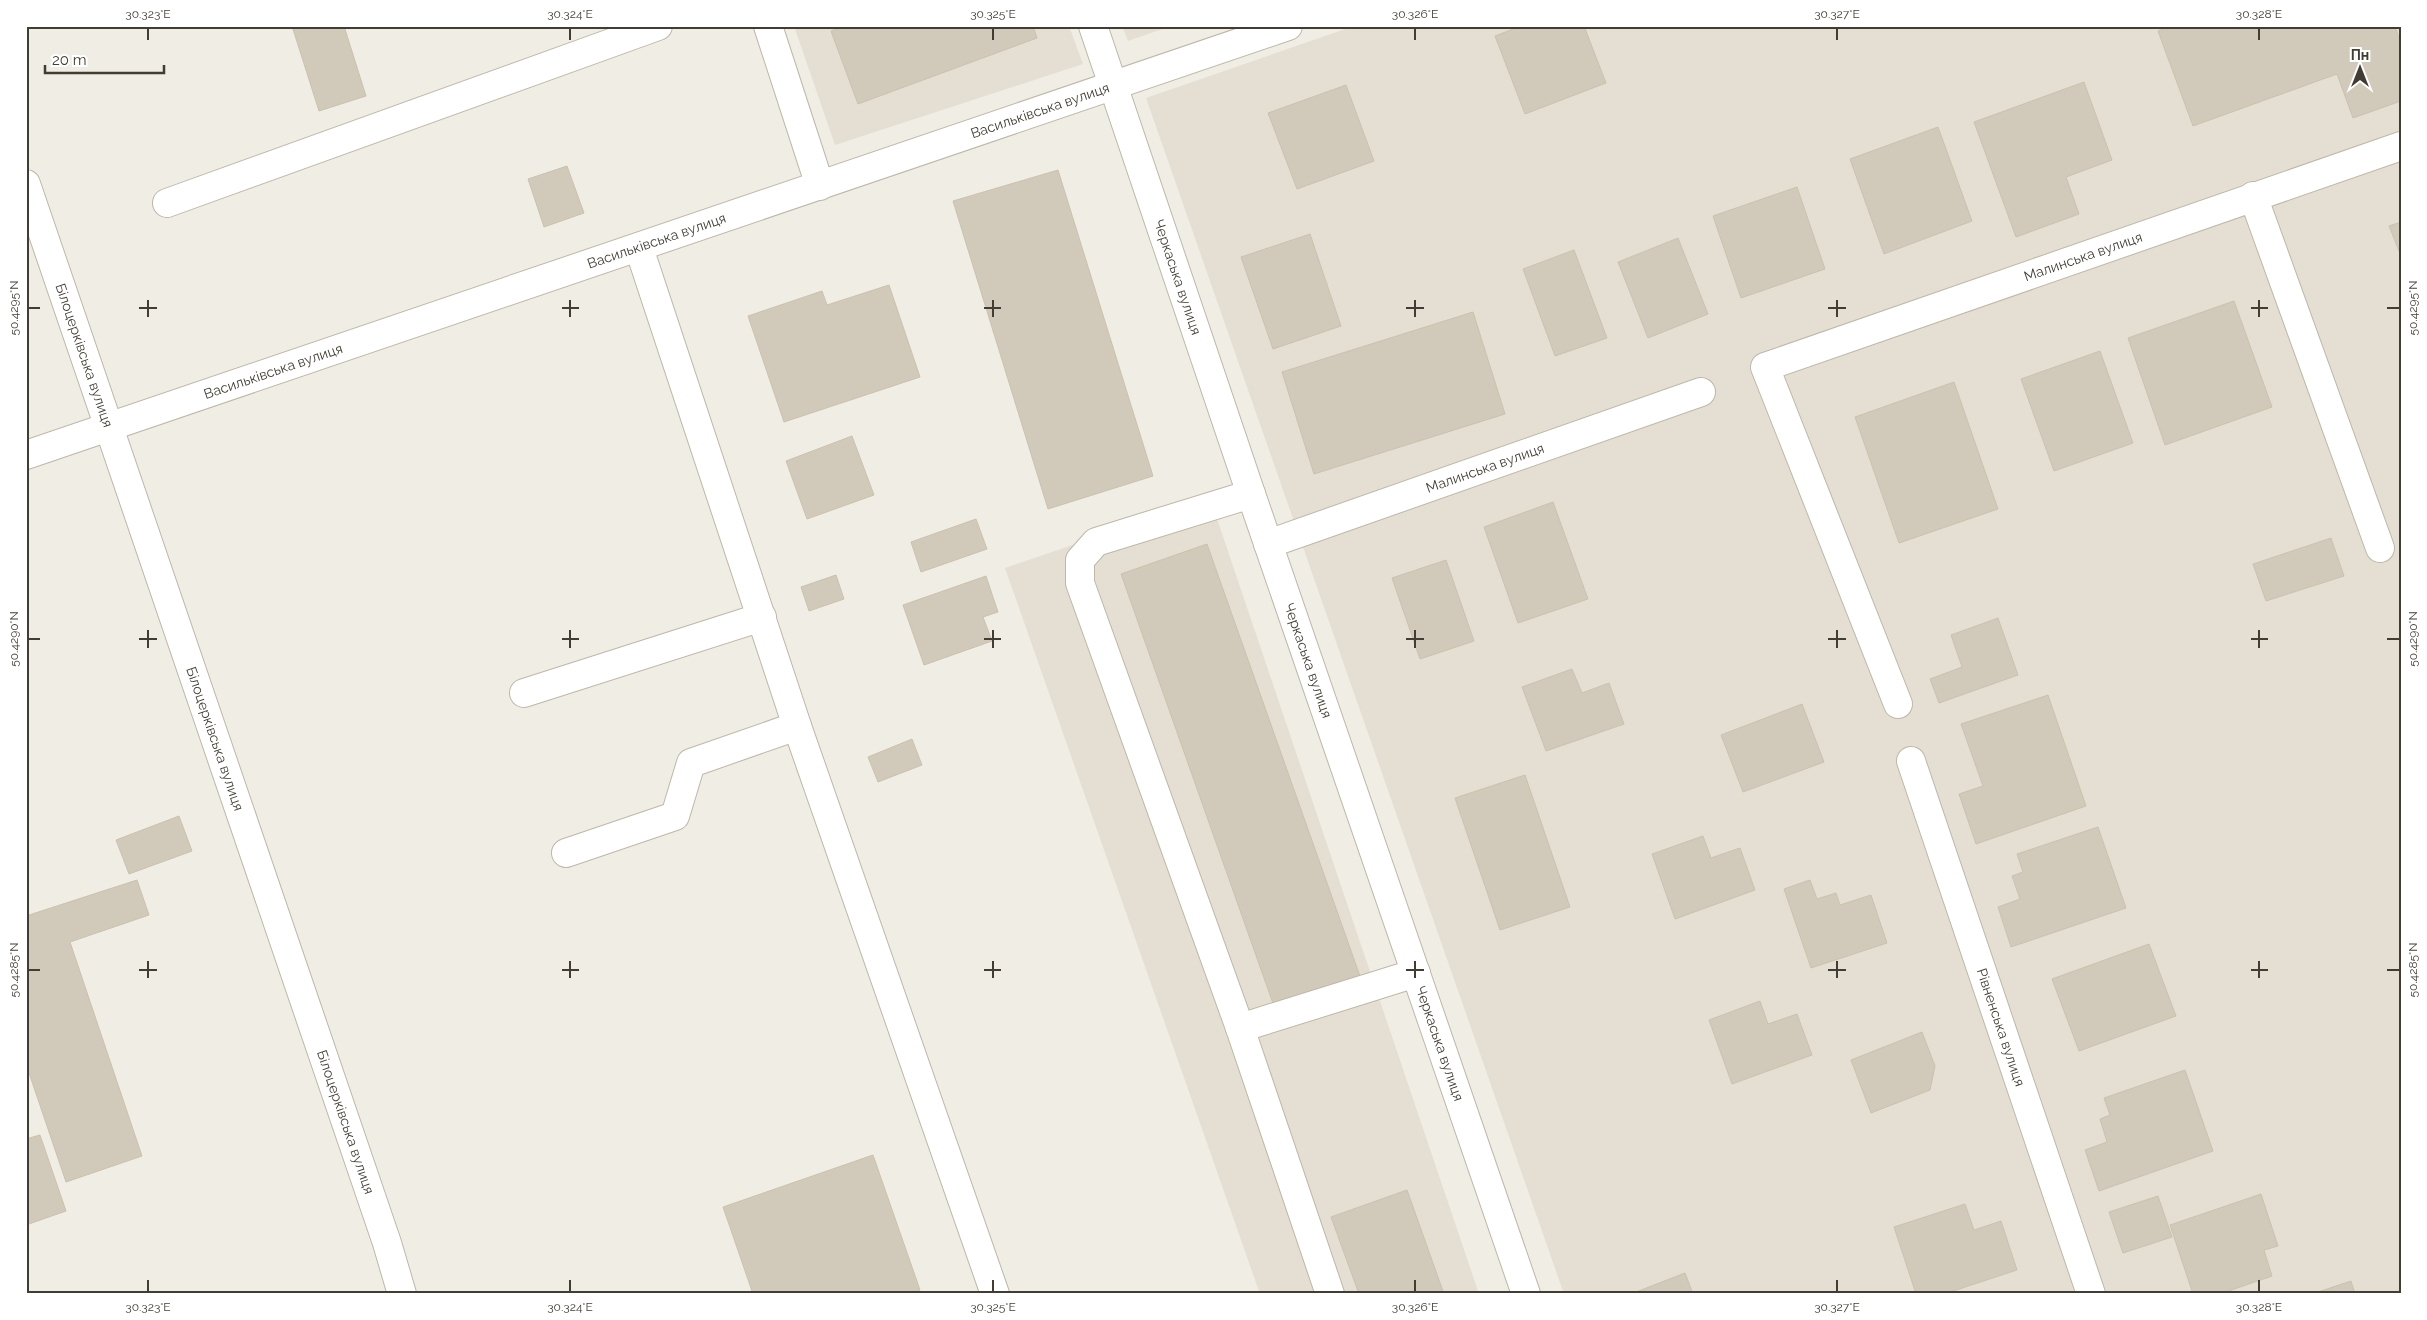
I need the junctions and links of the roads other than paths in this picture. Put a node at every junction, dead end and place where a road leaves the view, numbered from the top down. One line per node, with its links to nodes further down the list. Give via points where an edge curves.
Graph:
1 (658, 26): 10 (street)
2 (768, 26): 8 (street)
3 (1094, 26): 5 (street, Черкаська вулиця)
4 (1288, 26): 5 (street, Васильківська вулиця)
5 (1115, 86): 8 (street, Васильківська вулиця); 15 (street, Черкаська вулиця)
6 (2401, 146): 9 (street, Малинська вулиця)
7 (26, 184): 13 (street, Білоцерківська вулиця)
8 (820, 186): 11 (street, Васильківська вулиця)
9 (2253, 196): 17 (street); 20 (street, Малинська вулиця, via 1765,367)
10 (167, 203)
11 (639, 248): 13 (street, Васильківська вулиця); 18 (street)
12 (1701, 392): 16 (street, Малинська вулиця)
13 (109, 426): 14 (street, Васильківська вулиця); 26 (street, Білоцерківська вулиця, via 388,1242)
14 (26, 455)
15 (1251, 494): 16 (street, Черкаська вулиця); 25 (street, via 1096,542 1080,560 1080,583)
16 (1268, 544): 24 (street, Черкаська вулиця)
17 (2380, 548)
18 (762, 616): 19 (street); 21 (street)
19 (524, 693)
20 (1898, 704)
21 (797, 726): 23 (street, via 691,763 675,816); 27 (street)
22 (1910, 761): 30 (street, Рівненська вулиця)
23 (566, 853)
24 (1416, 974): 25 (street); 29 (street, Черкаська вулиця)
25 (1240, 1028): 28 (street)
26 (402, 1294)
27 (994, 1294)
28 (1330, 1294)
29 (1526, 1294)
30 (2091, 1294)

